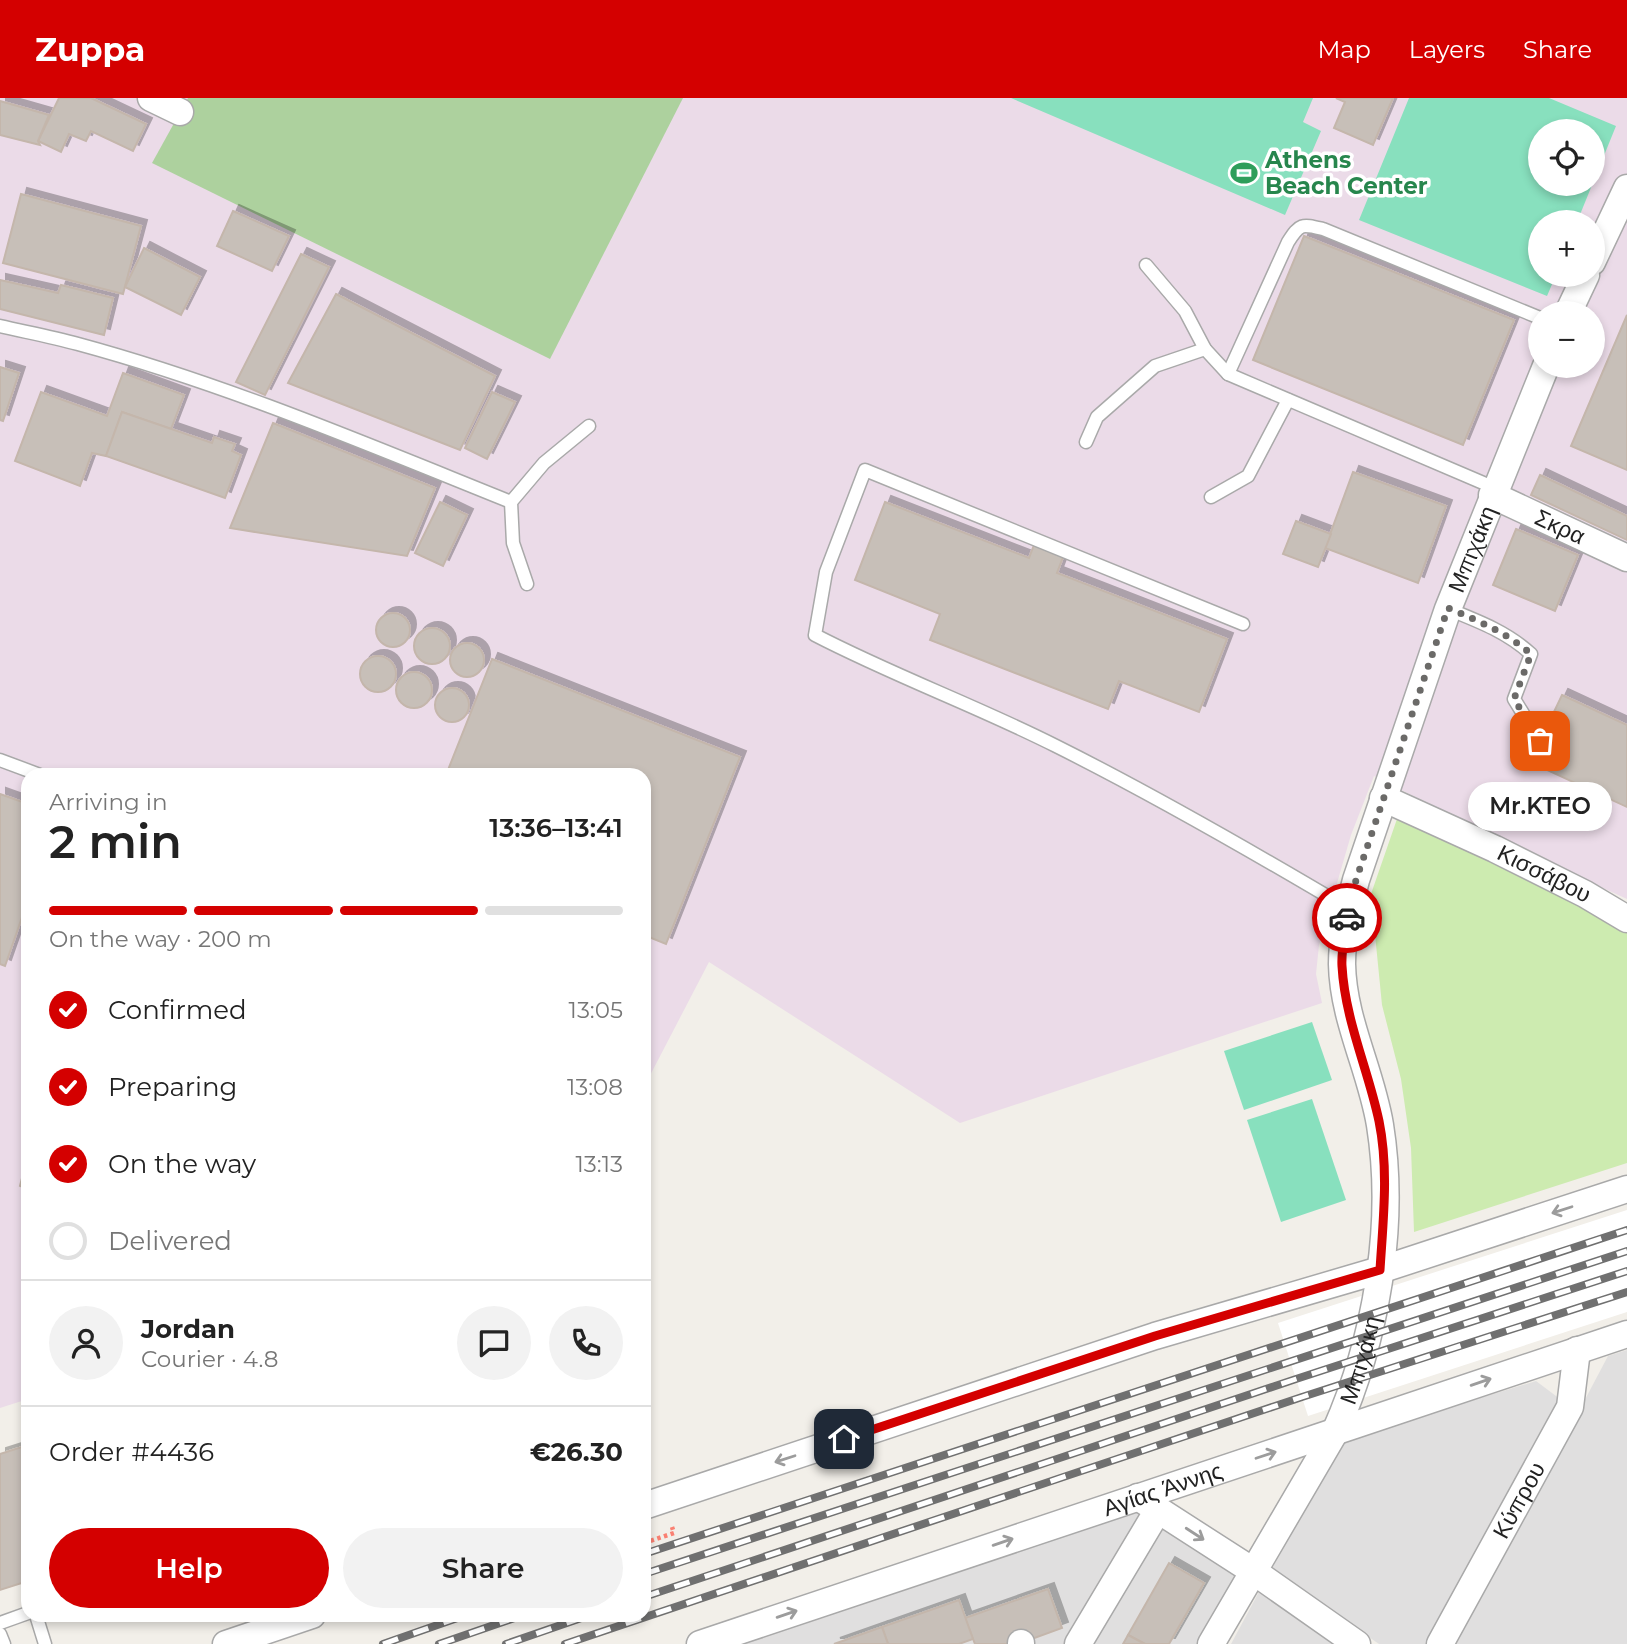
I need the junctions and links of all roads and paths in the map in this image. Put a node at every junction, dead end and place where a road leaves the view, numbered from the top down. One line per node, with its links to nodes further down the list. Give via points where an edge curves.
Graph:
1 (151, 98): 2 (street)
2 (180, 112)
3 (1627, 188): 4 (street)
4 (1605, 235)
5 (1146, 265): 8 (lane, via 1185,311)
6 (1528, 313): 9 (lane, via 1305,225 1296,229 1288,242)
7 (0, 326): 16 (lane, via 78,344 196,381)
8 (1205, 349): 9 (lane); 13 (lane, via 1155,366 1097,417)
9 (1228, 374): 11 (lane)
10 (1541, 378): 14 (street, Μπιχάκη)
11 (1288, 400): 14 (lane); 15 (lane, via 1248,476)
12 (589, 426): 16 (lane, via 544,463)
13 (1086, 442)
14 (1494, 491): 17 (street, Σκρα); 19 (street, Μπιχάκη)
15 (1212, 497)
16 (511, 502): 18 (lane, via 513,543)
17 (1627, 558)
18 (527, 583)
19 (1448, 608): 21 (lane, via 1494,628 1531,654 1514,699); 24 (street, Μπιχάκη)
20 (1242, 624): 25 (lane, via 865,470 825,572 815,635 1055,745)
21 (1540, 741)
22 (0, 760): 23 (lane)
23 (21, 768)
24 (1383, 798): 25 (street, Μπιχάκη); 26 (street, Κισσάβου, via 1585,894)
25 (1349, 909): 28 (street, Μπιχάκη, via 1342,964 1347,1005 1380,1124 1383,1158)
26 (1627, 919)
27 (1627, 1189): 28 (street, one-way to 28)
28 (1380, 1270): 31 (street, Μπιχάκη, via 1352,1395); 32 (street, one-way to 32, via 1155,1336)
29 (1627, 1334): 30 (street, Αγίας Άννης)
30 (1577, 1350): 31 (street, Αγίας Άννης, one-way to 30); 50 (street, Κύπρου, via 1570,1407)
31 (1335, 1432): 33 (street, Αγίας Άννης, one-way to 31); 36 (street, Μπιχάκη)
32 (651, 1504)
33 (1148, 1504): 36 (street, one-way to 36); 42 (street, Αγίας Άννης, one-way to 33); 47 (street)
34 (674, 1533): 35 (path)
35 (651, 1541)
36 (1253, 1571): 48 (street, Μπιχάκη); 49 (street)
37 (21, 1616): 40 (lane)
38 (38, 1622): 44 (lane)
39 (291, 1622): 45 (street)
40 (0, 1623)
41 (0, 1634): 43 (lane)
42 (756, 1635): 46 (street, Αγίας Άννης)
43 (4, 1644)
44 (45, 1644)
45 (226, 1644)
46 (700, 1644)
47 (1078, 1644)
48 (1211, 1644)
49 (1357, 1644)
50 (1440, 1644)

